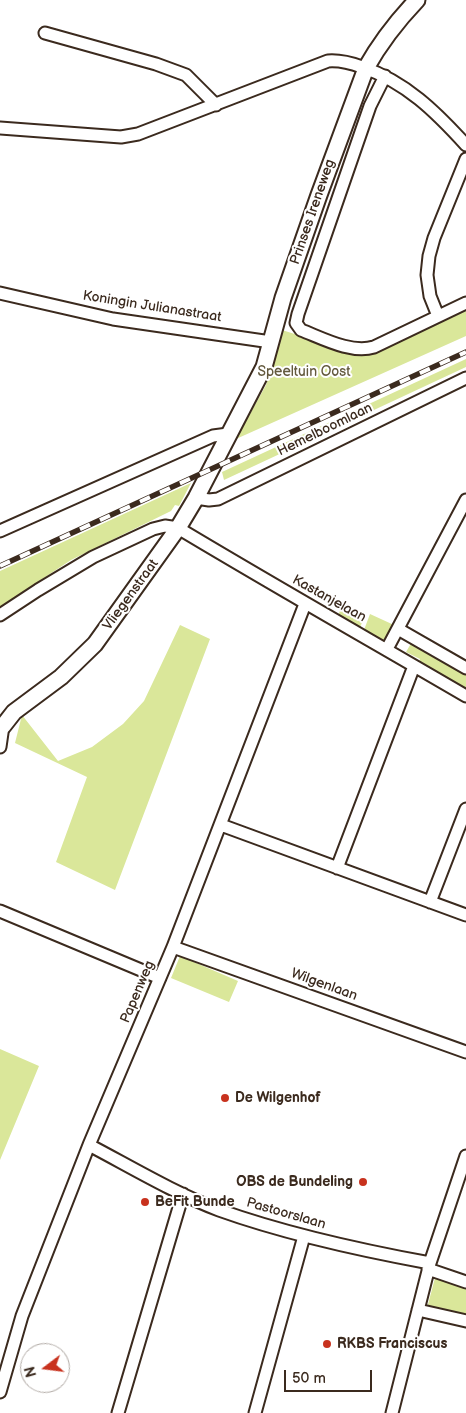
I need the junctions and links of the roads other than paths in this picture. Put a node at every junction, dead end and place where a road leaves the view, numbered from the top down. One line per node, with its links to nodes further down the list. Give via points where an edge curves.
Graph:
1 (417, 0): 3 (main road, Prinses Ireneweg, via 398,20)
2 (45, 32): 5 (street, via 186,75)
3 (366, 68): 4 (street); 5 (street, via 328,61); 12 (main road, Prinses Ireneweg, via 318,195)
4 (385, 76): 7 (street, via 424,102); 11 (street, via 370,106 296,319 301,330 363,350)
5 (216, 106): 6 (street, via 138,134 120,137)
6 (0, 128)
7 (466, 145)
8 (466, 159): 11 (street, via 429,256 430,296)
9 (0, 293): 12 (street, Koningin Julianastraat, via 113,319)
10 (466, 303): 11 (street)
11 (438, 316)
12 (271, 342): 14 (main road, Prinses Ireneweg, via 260,376)
13 (466, 378): 15 (street, Hemelboomlaan, via 218,499)
14 (228, 434): 15 (main road, Vliegenstraat); 19 (street, via 213,436)
15 (196, 498): 18 (main road, Vliegenstraat)
16 (466, 500): 17 (street)
17 (463, 516): 22 (street)
18 (178, 528): 20 (street, Kastanjelaan); 21 (street, via 165,526 153,529 93,556); 27 (main road, Vliegenstraat, via 95,644 61,677 14,712)
19 (0, 531)
20 (305, 604): 23 (street, Kastanjelaan); 30 (street, Papenweg)
21 (0, 615)
22 (398, 629): 23 (street); 25 (street)
23 (387, 649): 24 (street, Kastanjelaan)
24 (414, 666): 26 (street, Kastanjelaan); 31 (street)
25 (466, 668)
26 (466, 696)
27 (1, 726): 28 (street)
28 (0, 747)
29 (466, 809): 32 (street)
30 (220, 826): 31 (street); 35 (street, Papenweg)
31 (337, 868): 32 (street)
32 (430, 902): 34 (street)
33 (0, 911): 36 (street)
34 (466, 916)
35 (173, 946): 36 (street, Papenweg); 37 (street, Wilgenlaan)
36 (160, 978): 38 (street, Papenweg)
37 (466, 1052)
38 (89, 1145): 40 (street, Pastoorslaan); 46 (street, Papenweg)
39 (466, 1156): 42 (street)
40 (185, 1195): 41 (street, Pastoorslaan, via 219,1210); 48 (street)
41 (304, 1236): 42 (street, Pastoorslaan); 49 (street)
42 (429, 1266): 43 (street, Pastoorslaan); 44 (street)
43 (466, 1282)
44 (418, 1310): 45 (street); 50 (street)
45 (466, 1322)
46 (2, 1375): 47 (street, Papenweg)
47 (0, 1392)
48 (118, 1413)
49 (255, 1413)
50 (392, 1413)

